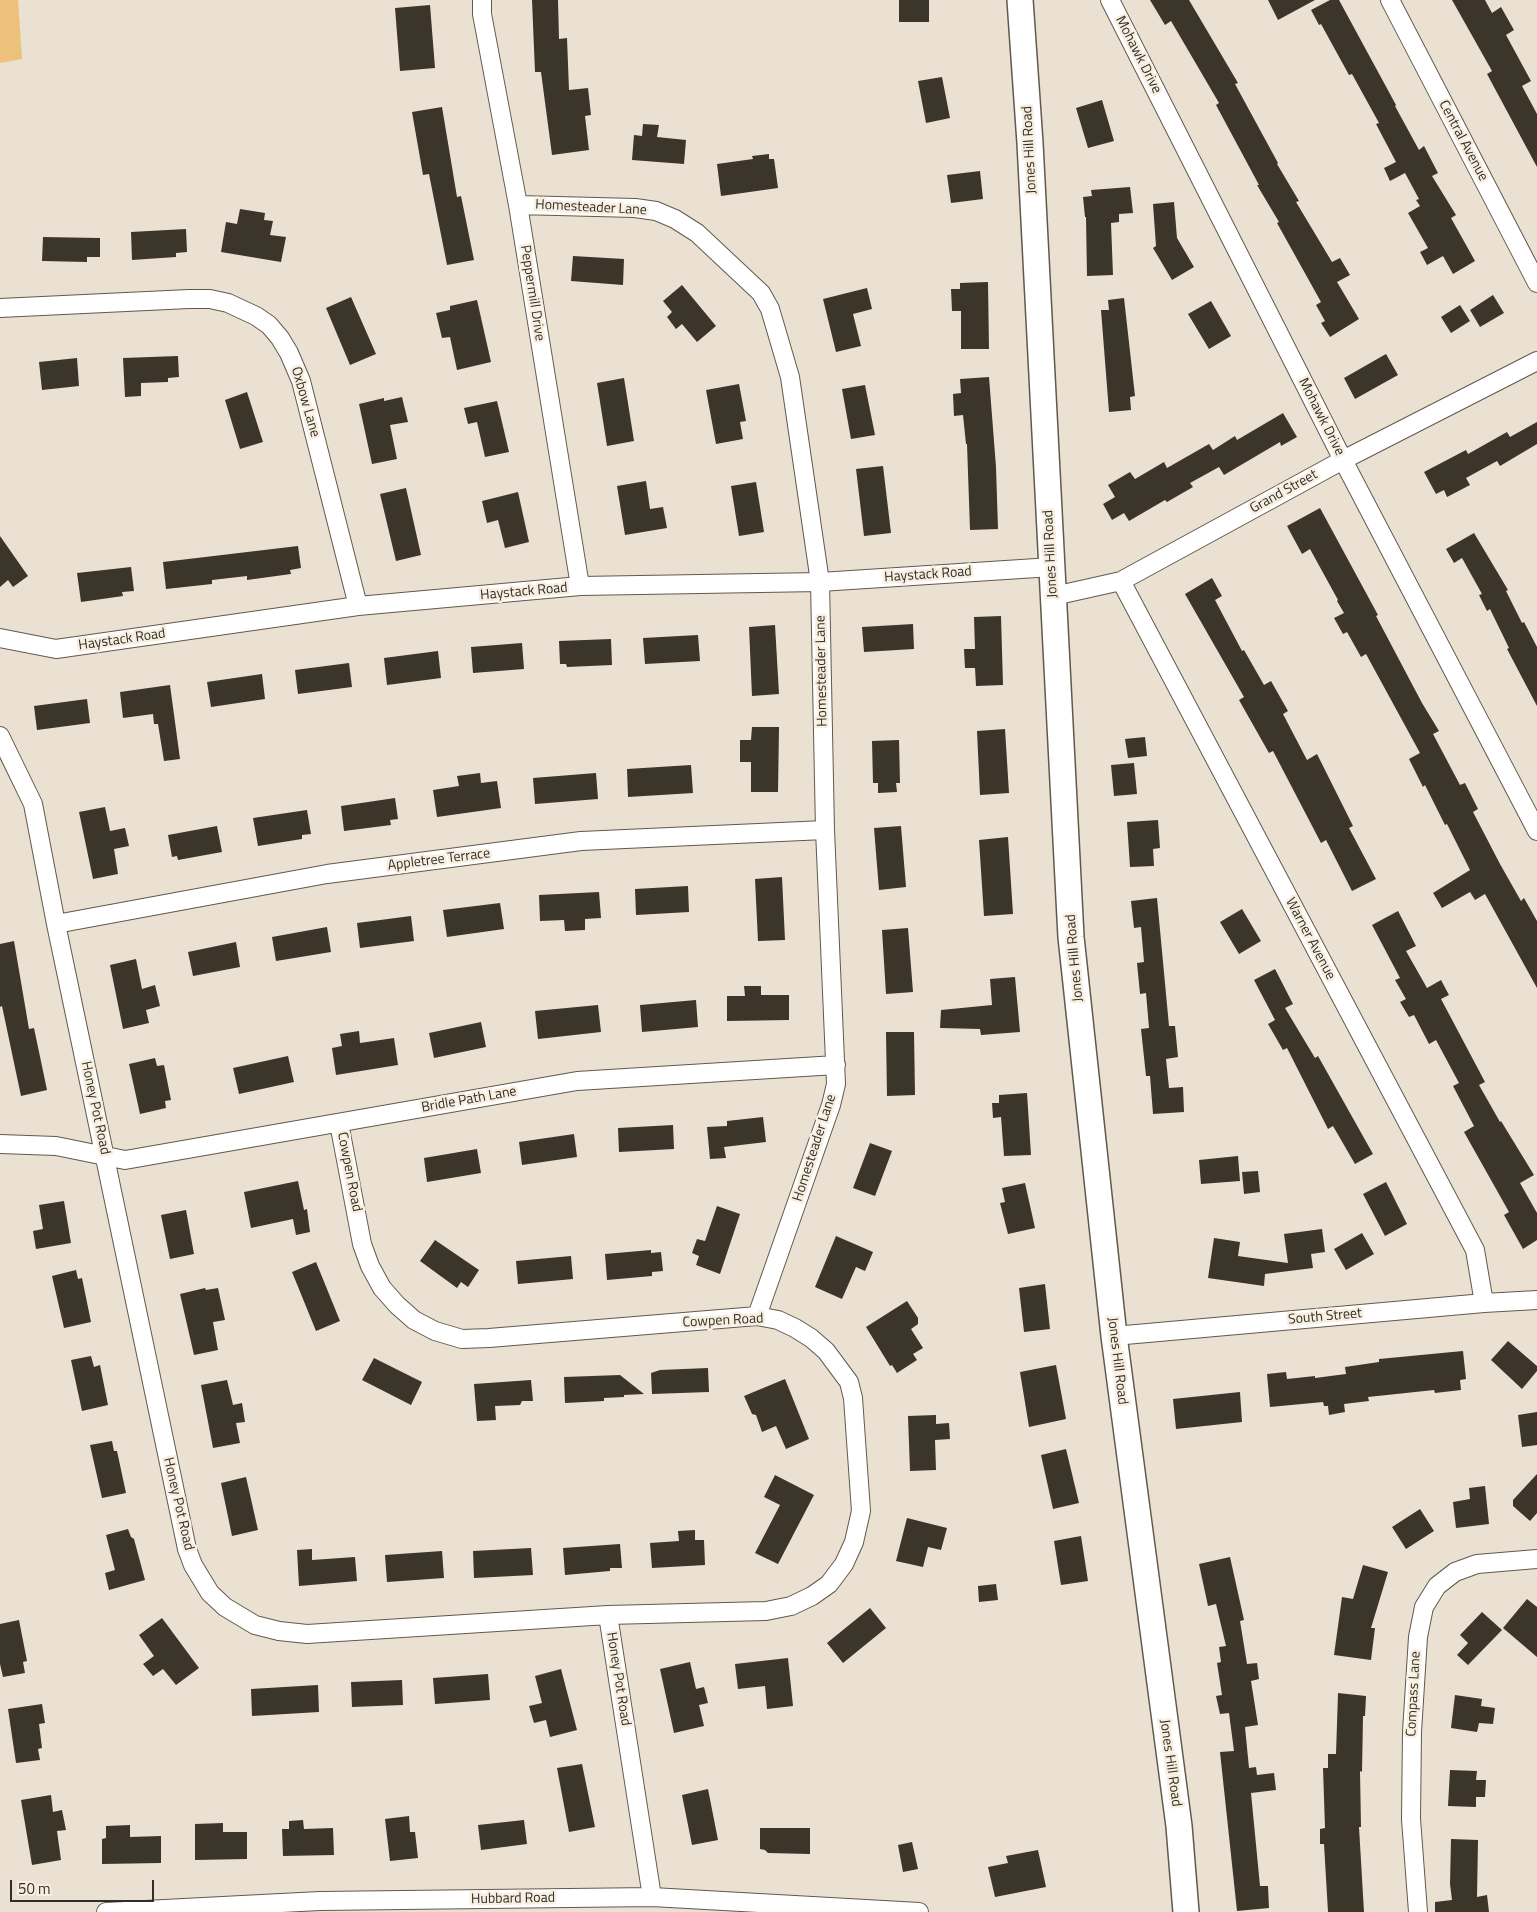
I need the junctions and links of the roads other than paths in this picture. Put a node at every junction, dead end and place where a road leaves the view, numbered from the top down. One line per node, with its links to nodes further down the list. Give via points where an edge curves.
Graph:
1 (482, 0): 5 (street, Peppermill Drive)
2 (1020, 0): 10 (main road, Jones Hill Road)
3 (1110, 0): 9 (street, Mohawk Drive)
4 (1390, 0): 6 (street, Central Avenue)
5 (518, 205): 12 (street, Homesteader Lane, via 656,211 697,233 760,293 770,309 790,377); 13 (street, Peppermill Drive)
6 (1537, 283)
7 (0, 308): 15 (street, Oxbow Lane, via 210,299 244,310 268,325 289,353 301,380)
8 (1537, 361): 9 (street, Grand Street)
9 (1343, 460): 11 (street, Grand Street); 19 (street, Mohawk Drive)
10 (1052, 567): 12 (street, Haystack Road); 14 (main road, Jones Hill Road)
11 (1121, 580): 14 (street, Grand Street); 26 (street, Warner Avenue, via 1474,1250)
12 (820, 582): 13 (street, Haystack Road); 18 (street, Homesteader Lane)
13 (580, 586): 15 (street, Haystack Road)
14 (1054, 596): 28 (main road, Jones Hill Road, via 1072,937)
15 (358, 606): 16 (street, Haystack Road, via 56,649)
16 (0, 638)
17 (0, 736): 20 (street, Honey Pot Road, via 33,804)
18 (825, 830): 20 (street, Appletree Terrace, via 581,841 327,874); 21 (street, Homesteader Lane)
19 (1537, 831)
20 (56, 924): 24 (street, Honey Pot Road)
21 (836, 1065): 22 (street, Bridle Path Lane, via 577,1081); 27 (street, Homesteader Lane, via 831,1105)
22 (339, 1123): 24 (street, Bridle Path Lane, via 125,1160); 27 (street, Cowpen Road, via 362,1244 370,1266 382,1288 397,1305 414,1320 435,1331 462,1339 490,1338)
23 (0, 1144): 24 (street, Bridle Path Lane, via 56,1146)
24 (105, 1156): 30 (street, Honey Pot Road, via 187,1549 200,1579 225,1607 256,1625 307,1634)
25 (1537, 1300): 26 (street, South Street)
26 (1484, 1303): 28 (street, South Street)
27 (757, 1316): 30 (street, Cowpen Road, via 778,1320 810,1338 826,1351 849,1382 853,1398 861,1511 854,1542 844,1564 830,1584 791,1606 766,1611)
28 (1114, 1336): 34 (main road, Jones Hill Road, via 1179,1826)
29 (1537, 1559): 35 (street, Compass Lane, via 1477,1564 1454,1572 1437,1586 1424,1607 1418,1637 1412,1732 1412,1819)
30 (608, 1615): 31 (street, Honey Pot Road)
31 (652, 1897): 32 (street, Hubbard Road, via 320,1901); 33 (street, Hubbard Road)
32 (106, 1912)
33 (919, 1912)
34 (1186, 1912)
35 (1418, 1912)

